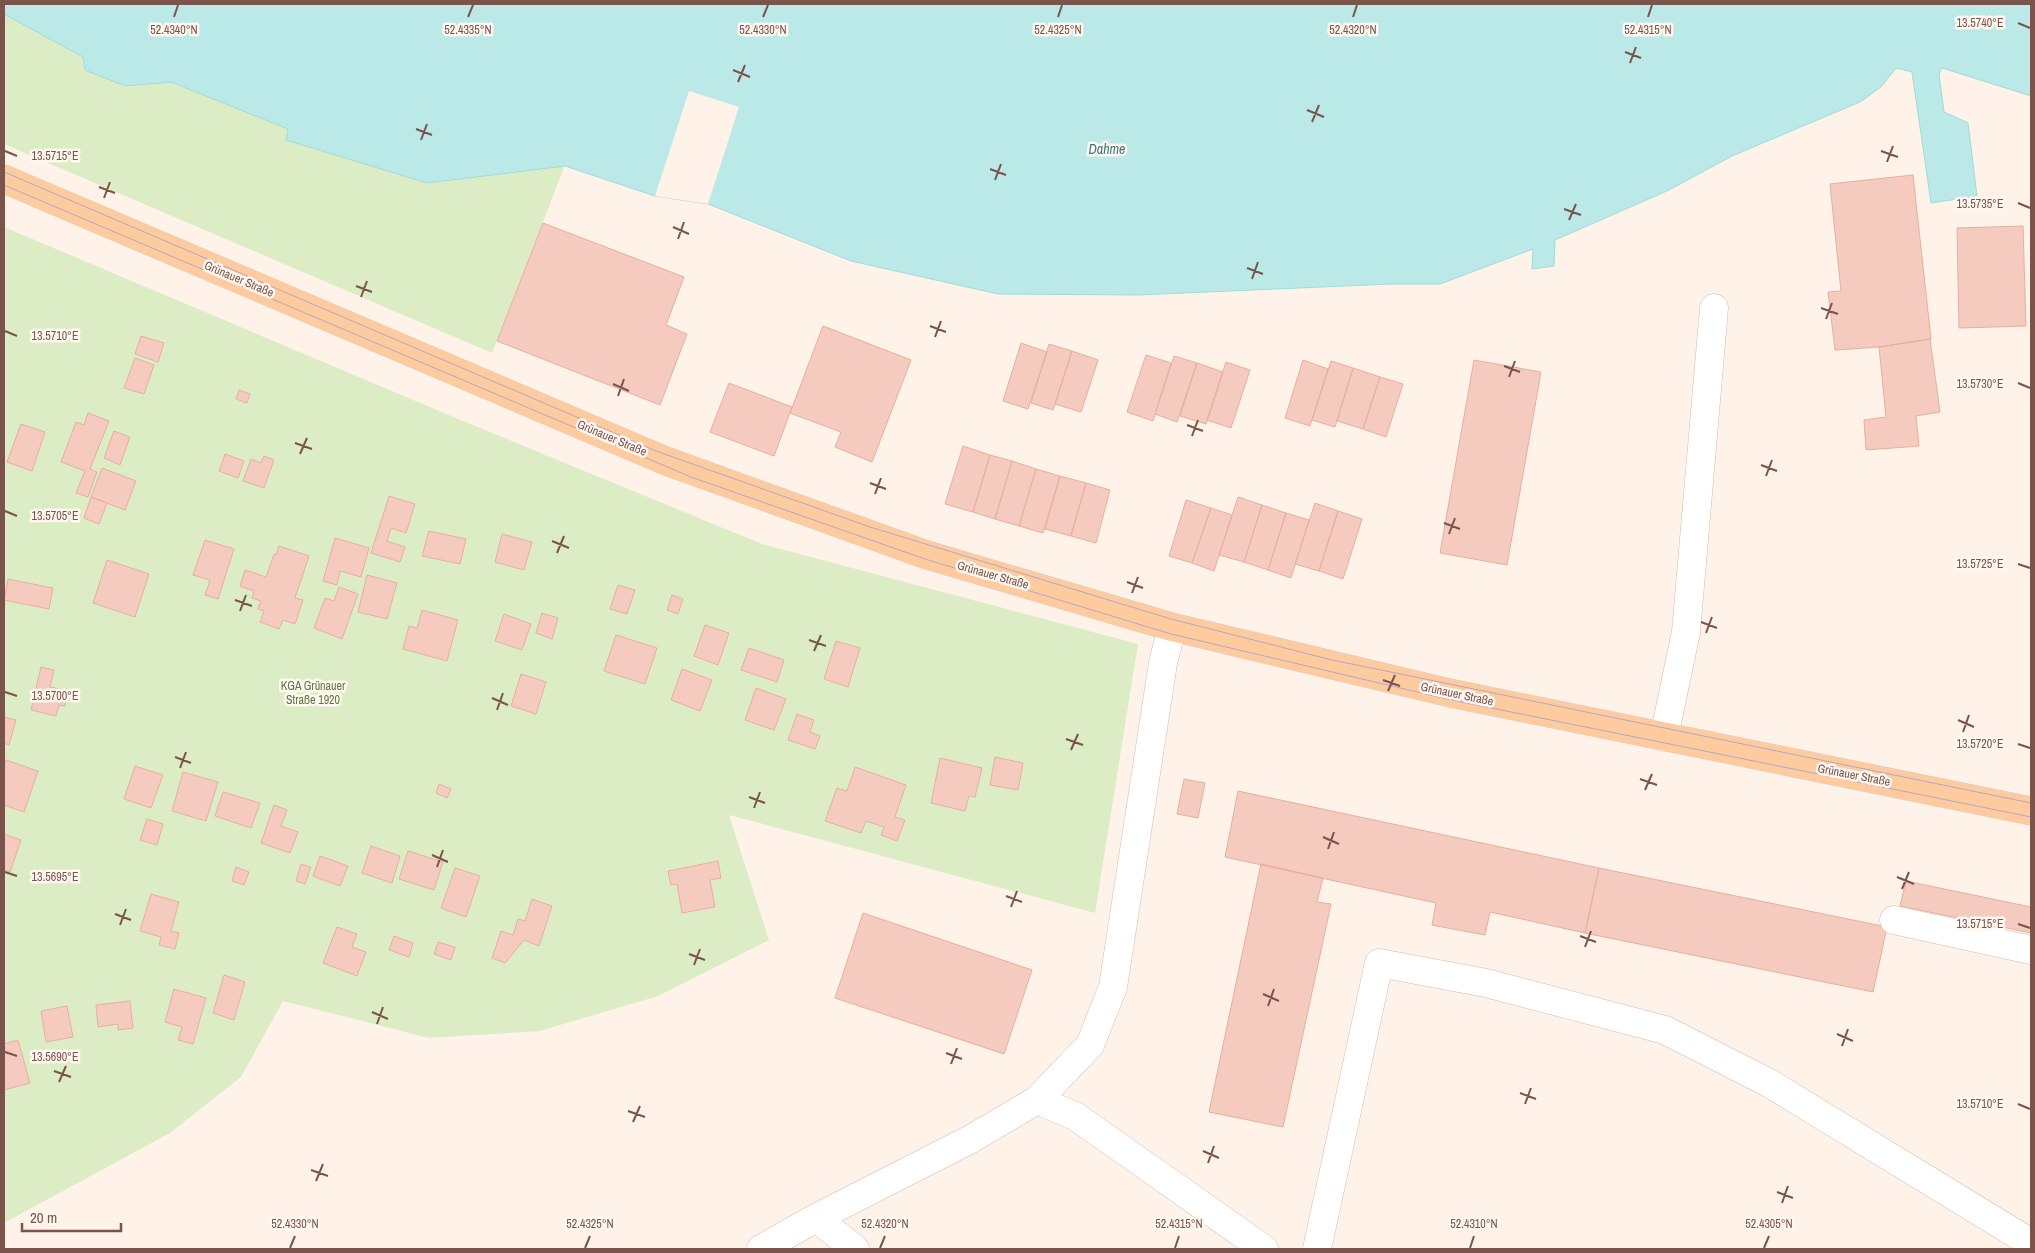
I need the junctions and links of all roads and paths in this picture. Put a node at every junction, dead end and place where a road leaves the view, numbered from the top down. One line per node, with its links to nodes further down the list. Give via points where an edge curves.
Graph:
1 (4, 179): 3 (main road, Grünauer Straße, via 666,461 927,555)
2 (1714, 308): 4 (lane, via 1686,632)
3 (1172, 628): 4 (main road, Grünauer Straße, via 1450,693); 8 (lane, via 1163,664 1114,987 1090,1044)
4 (1664, 737): 5 (main road, Grünauer Straße)
5 (2031, 811)
6 (1894, 920): 7 (lane)
7 (2031, 950)
8 (1037, 1100): 9 (lane, via 971,1139); 13 (lane, via 1075,1116)
9 (816, 1218): 11 (lane); 12 (lane)
10 (2031, 1243): 14 (lane, via 1769,1083 1665,1030 1486,983 1379,963)
11 (761, 1249)
12 (855, 1249)
13 (1264, 1249)
14 (1317, 1249)

